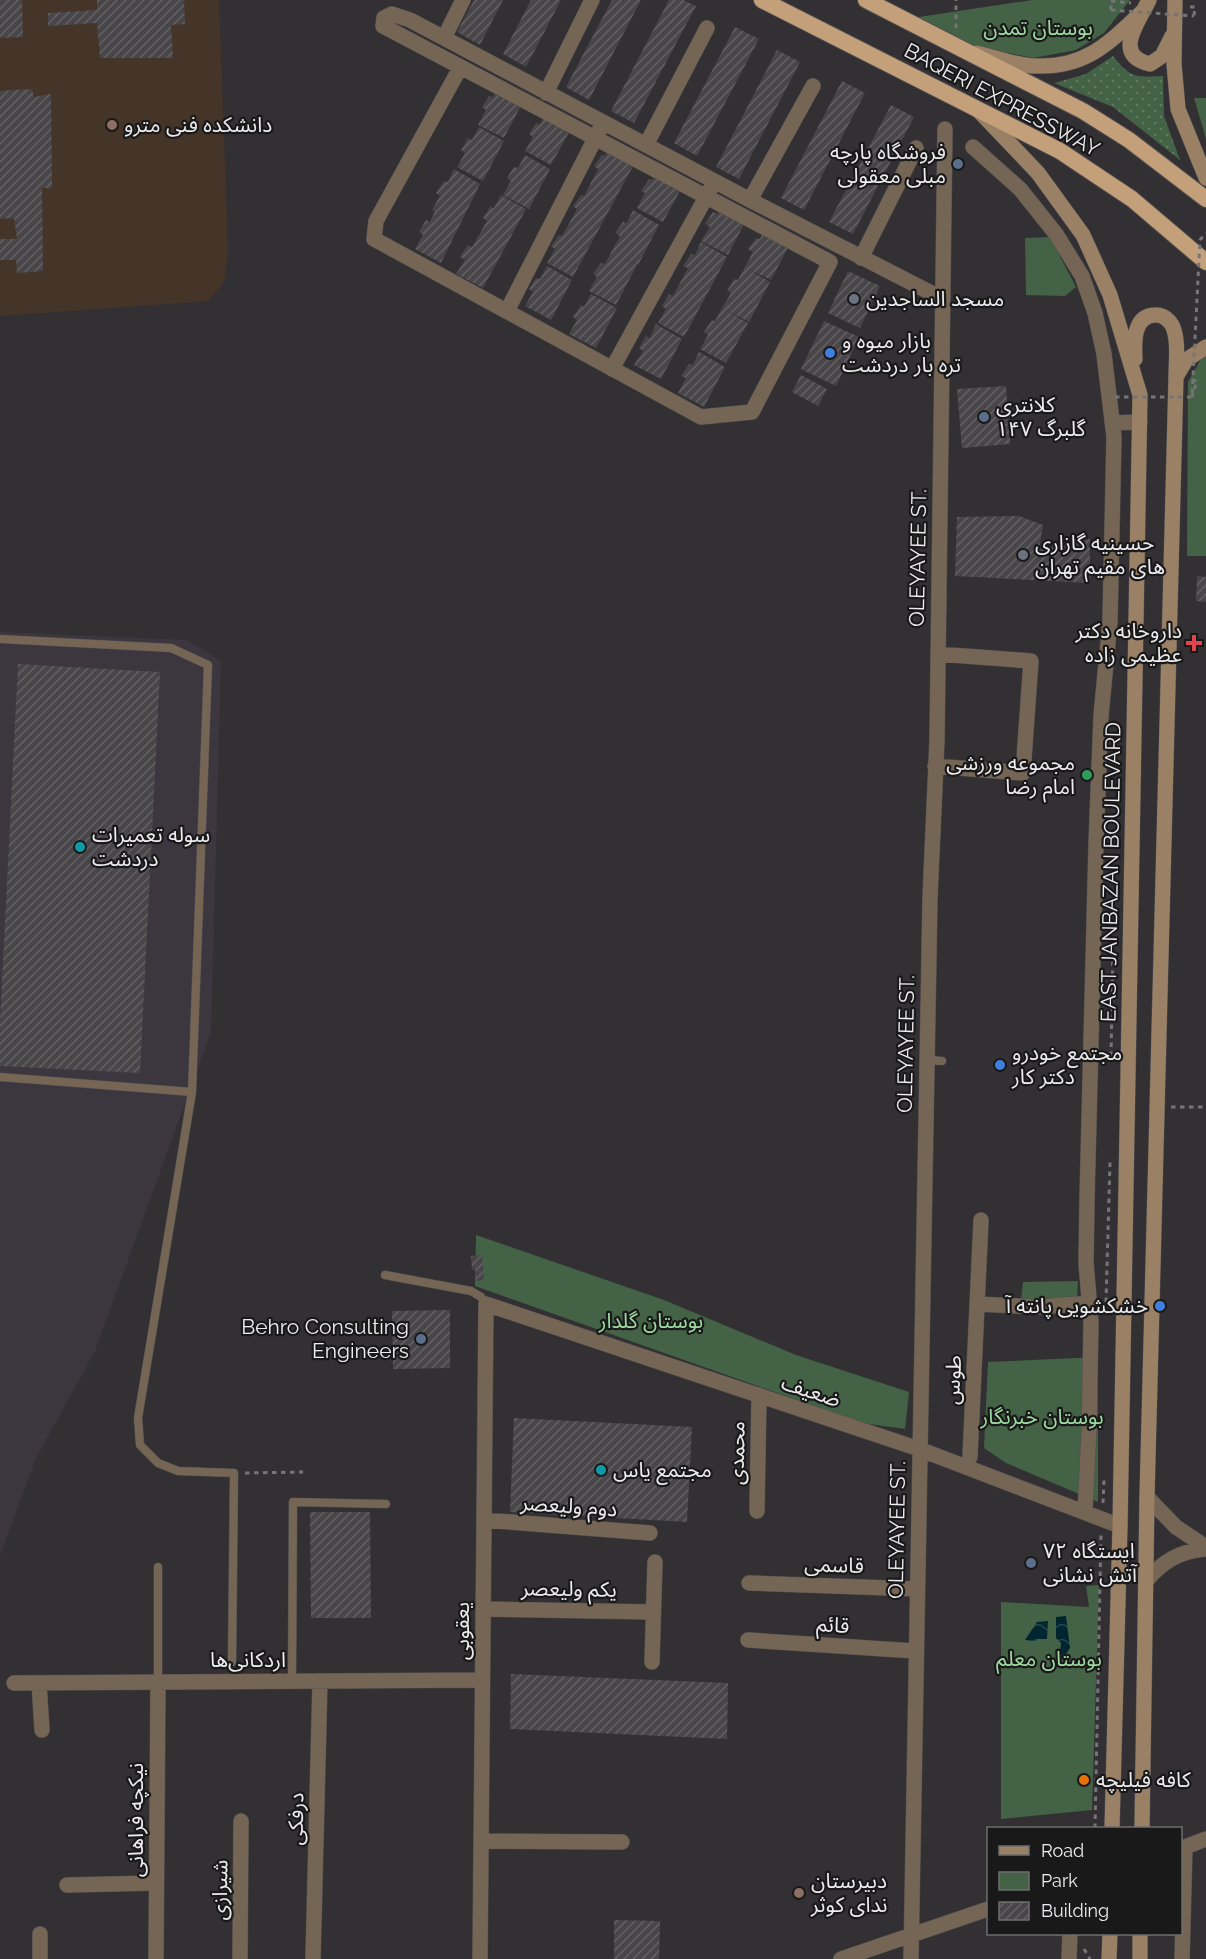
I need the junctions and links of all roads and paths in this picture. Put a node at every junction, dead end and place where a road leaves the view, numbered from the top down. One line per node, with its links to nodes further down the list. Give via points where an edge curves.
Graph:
1 (464, 0): 12 (street)
2 (592, 0): 16 (street)
3 (762, 0): 17 (highway, BAQERI EXPRESSWAY)
4 (866, 0): 13 (highway, BAQERI EXPRESSWAY)
5 (956, 0): 13 (path)
6 (1175, 0): 11 (main road)
7 (1111, 1): 9 (path, bridge, via 1111,10 1194,16)
8 (1146, 6): 11 (main road, via 1129,46 1138,61 1150,64 1162,56); 13 (main road, via 1107,46 1072,63 1034,66)
9 (1195, 7)
10 (707, 28): 21 (street)
11 (1175, 30): 24 (main road, via 1178,109)
12 (444, 38): 14 (street, via 401,16 392,14 384,18 383,26); 16 (street)
13 (956, 48): 28 (highway, BAQERI EXPRESSWAY, via 1083,111 1129,140)
14 (460, 68): 20 (street); 33 (street, via 376,221 374,239)
15 (813, 86): 27 (street)
16 (546, 93): 18 (street)
17 (977, 109): 31 (highway, BAQERI EXPRESSWAY, via 1060,151 1123,193); 36 (main road, EAST JANBAZAN BOULEVARD, via 1038,173 1083,235 1110,295)
18 (604, 122): 20 (street); 21 (street)
19 (945, 129): 32 (street, OLEYAYEE ST.)
20 (595, 139): 26 (street); 33 (street)
21 (646, 144): 25 (street)
22 (973, 147): 42 (street, via 1020,189 1056,234 1082,276 1104,354)
23 (916, 148): 30 (street)
24 (1206, 178)
25 (715, 180): 26 (street); 27 (street)
26 (706, 196): 35 (street); 35 (street, via 830,262 752,412 701,417)
27 (750, 200): 30 (street)
28 (1206, 200)
29 (1206, 233): 40 (path, bridge, via 1200,240)
30 (861, 258): 32 (street)
31 (1206, 262)
32 (941, 298): 44 (street, OLEYAYEE ST.)
33 (507, 312): 35 (street)
34 (1206, 347): 37 (main road, via 1186,360)
35 (612, 369)
36 (1135, 375): 37 (main road, via 1136,331 1142,320 1161,315 1171,323 1175,335); 41 (main road, EAST JANBAZAN BOULEVARD)
37 (1176, 377): 50 (main road)
38 (1197, 381): 40 (path)
39 (1115, 397): 40 (path, bridge)
40 (1192, 397)
41 (1140, 422): 42 (street); 71 (main road, EAST JANBAZAN BOULEVARD)
42 (1112, 423): 55 (street, via 1110,621 1101,716 1087,1069)
43 (0, 639): 49 (lane, via 171,648 208,664)
44 (938, 654): 45 (street, OLEYAYEE ST.); 45 (street, via 1031,661 1023,773)
45 (935, 766): 60 (street, OLEYAYEE ST., via 930,898 934,1061)
46 (1114, 940): 47 (path)
47 (1111, 1060)
48 (0, 1077): 49 (lane)
49 (192, 1092): 62 (lane, via 138,1418 140,1445 158,1463 178,1471)
50 (1157, 1107): 51 (path); 65 (main road)
51 (1206, 1107)
52 (1110, 1155): 58 (path)
53 (981, 1221): 57 (street, طوس)
54 (385, 1275): 56 (lane, via 471,1291)
55 (1089, 1303): 57 (street, via 1037,1307); 68 (street)
56 (486, 1304): 59 (street, ضعیف); 70 (street, یعقوبی)
57 (977, 1304): 61 (street, طوس)
58 (1106, 1307)
59 (759, 1395): 60 (street, ضعیف); 67 (street, محمدی)
60 (919, 1449): 68 (street, ضعیف); 78 (street, OLEYAYEE ST.)
61 (970, 1457)
62 (234, 1473): 63 (path); 83 (lane)
63 (303, 1473)
64 (1104, 1473): 69 (path)
65 (1147, 1497): 73 (street, via 1176,1527); 76 (main road)
66 (386, 1504): 86 (lane, via 293,1502)
67 (757, 1511)
68 (1085, 1512): 69 (street, ضعیف)
69 (1102, 1519): 71 (street, ضعیف); 93 (path)
70 (484, 1520): 72 (street, دوم ولیعصر); 79 (street, یعقوبی)
71 (1120, 1526): 94 (main road, EAST JANBAZAN BOULEVARD)
72 (651, 1533)
73 (1206, 1548): 76 (street, via 1174,1557)
74 (655, 1562): 80 (street)
75 (158, 1567): 88 (lane)
76 (1146, 1581): 95 (main road)
77 (749, 1584): 78 (street, قاسمی)
78 (917, 1589): 82 (street, OLEYAYEE ST.)
79 (483, 1608): 80 (street, یکم ولیعصر); 85 (street, یعقوبی)
80 (653, 1612): 84 (street)
81 (748, 1640): 82 (street, قائم)
82 (915, 1651): 104 (street, OLEYAYEE ST.)
83 (232, 1662)
84 (652, 1662)
85 (482, 1680): 87 (street, اردکانی‌ها); 97 (street, یعقوبی)
86 (292, 1681): 87 (street, اردکانی‌ها); 88 (street, اردکانی‌ها)
87 (320, 1681): 111 (street, درفکی)
88 (158, 1682): 90 (street, اردکانی‌ها); 100 (street, نیکچه فراهانی)
89 (14, 1683): 90 (street, اردکانی‌ها)
90 (39, 1683): 91 (street)
91 (42, 1730)
92 (241, 1821): 110 (street, شیرازی)
93 (1095, 1827)
94 (1112, 1827)
95 (1142, 1827)
96 (1206, 1839): 99 (street)
97 (481, 1842): 98 (street); 112 (street, یعقوبی)
98 (622, 1842)
99 (1183, 1848): 118 (street)
100 (156, 1883): 101 (street); 109 (street, نیکچه فراهانی)
101 (67, 1885)
102 (987, 1909): 104 (street)
103 (40, 1934): 108 (street)
104 (911, 1935): 113 (street); 114 (street, OLEYAYEE ST.)
105 (1070, 1935): 115 (street)
106 (1110, 1935): 116 (main road)
107 (1140, 1935): 117 (main road)
108 (40, 1959)
109 (156, 1959)
110 (240, 1959)
111 (313, 1959)
112 (480, 1959)
113 (841, 1959)
114 (911, 1959)
115 (1069, 1959)
116 (1109, 1959)
117 (1140, 1959)
118 (1182, 1959)

